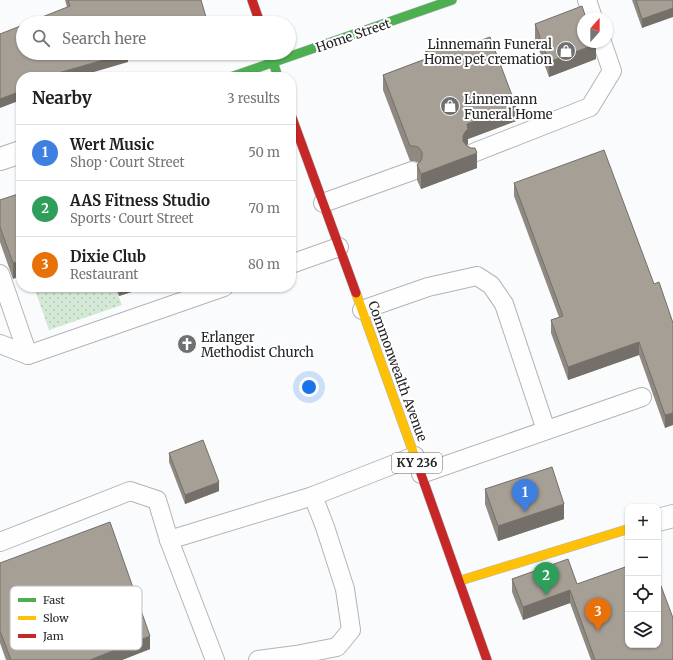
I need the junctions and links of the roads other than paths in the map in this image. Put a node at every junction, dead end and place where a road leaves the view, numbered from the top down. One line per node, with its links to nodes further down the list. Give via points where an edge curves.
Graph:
1 (252, 0): 5 (main road)
2 (452, 0): 7 (main road, Home Street)
3 (587, 0): 4 (lane)
4 (592, 12)
5 (258, 16)
6 (604, 48): 13 (lane, via 612,71 590,107)
7 (296, 54)
8 (279, 60): 9 (main road, Home Street)
9 (273, 62): 10 (main road, Home Street); 11 (main road)
10 (245, 72)
11 (276, 72)
12 (296, 129): 17 (main road, Commonwealth Avenue / KY 236)
13 (473, 153)
14 (16, 154): 15 (street)
15 (0, 160)
16 (412, 171): 17 (lane)
17 (323, 203): 18 (main road, Commonwealth Avenue / KY 236)
18 (339, 247): 19 (lane); 22 (main road, Commonwealth Avenue / KY 236)
19 (296, 262)
20 (0, 274): 24 (lane)
21 (210, 292): 24 (lane)
22 (362, 310): 26 (lane, via 428,287 477,276 482,279 491,285 504,304); 27 (main road, Commonwealth Avenue / KY 236)
23 (0, 344): 24 (lane)
24 (28, 355)
25 (642, 397): 26 (lane)
26 (546, 430): 28 (lane)
27 (415, 456): 28 (main road, Commonwealth Avenue / KY 236); 29 (lane)
28 (421, 474): 35 (main road, Commonwealth Avenue / KY 236)
29 (313, 496): 33 (lane); 37 (lane, via 345,588 351,630 337,647)
30 (673, 516): 31 (street)
31 (661, 519)
32 (625, 530): 35 (main road)
33 (169, 540): 34 (lane, via 156,500 130,491); 36 (lane)
34 (0, 542)
35 (458, 581): 38 (main road, Commonwealth Avenue / KY 236)
36 (215, 660)
37 (258, 660)
38 (487, 660)

